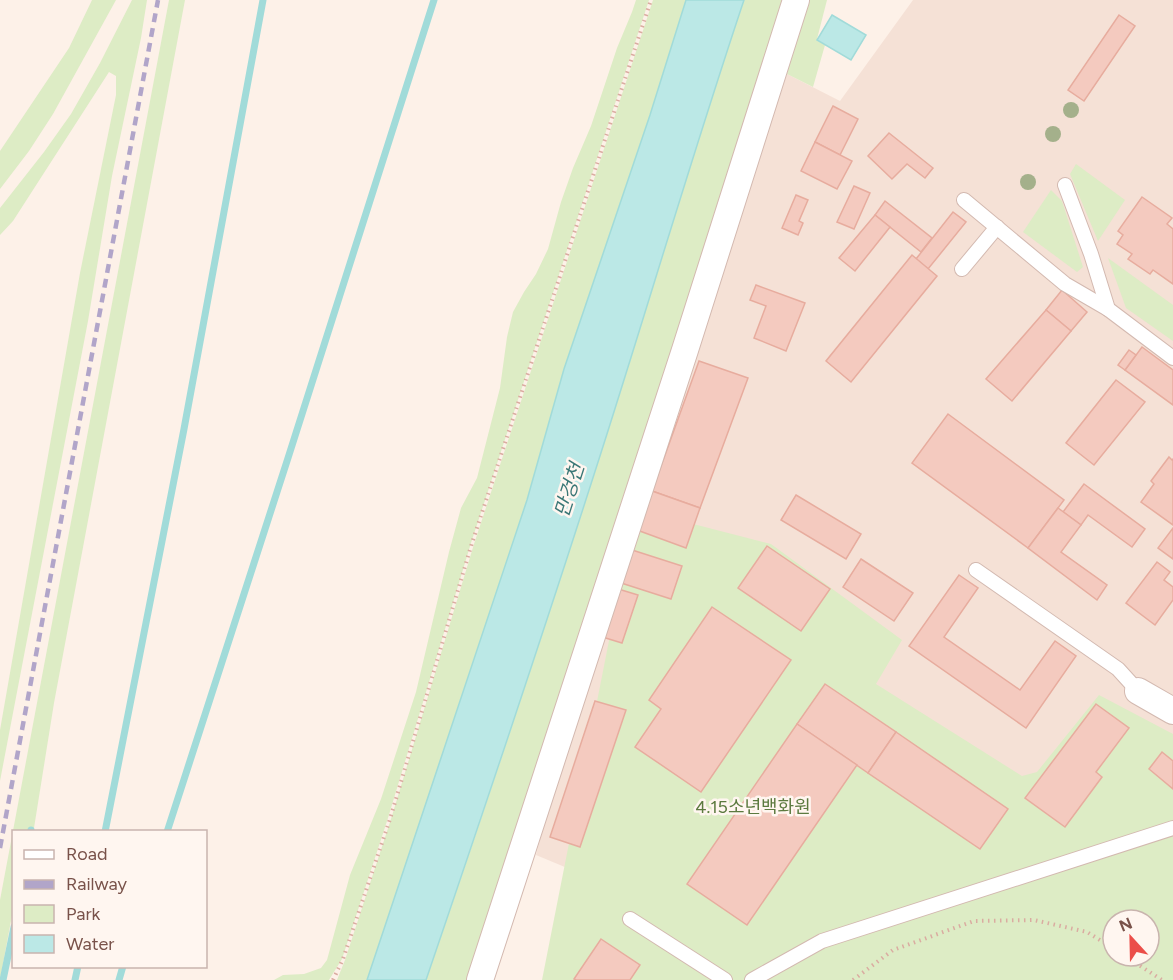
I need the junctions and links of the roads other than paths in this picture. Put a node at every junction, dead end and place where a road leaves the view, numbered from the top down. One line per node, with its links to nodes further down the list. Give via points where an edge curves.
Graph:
1 (796, 0): 13 (street)
2 (1065, 185): 6 (lane)
3 (964, 200): 4 (lane)
4 (997, 227): 5 (lane); 6 (lane, via 1065,284)
5 (962, 269)
6 (1108, 309): 7 (lane)
7 (1173, 358)
8 (976, 570): 9 (lane, via 1118,669)
9 (1138, 691): 10 (street)
10 (1173, 711)
11 (1173, 828): 15 (lane, via 822,941)
12 (630, 919): 14 (lane)
13 (480, 980)
14 (725, 980)
15 (752, 980)

